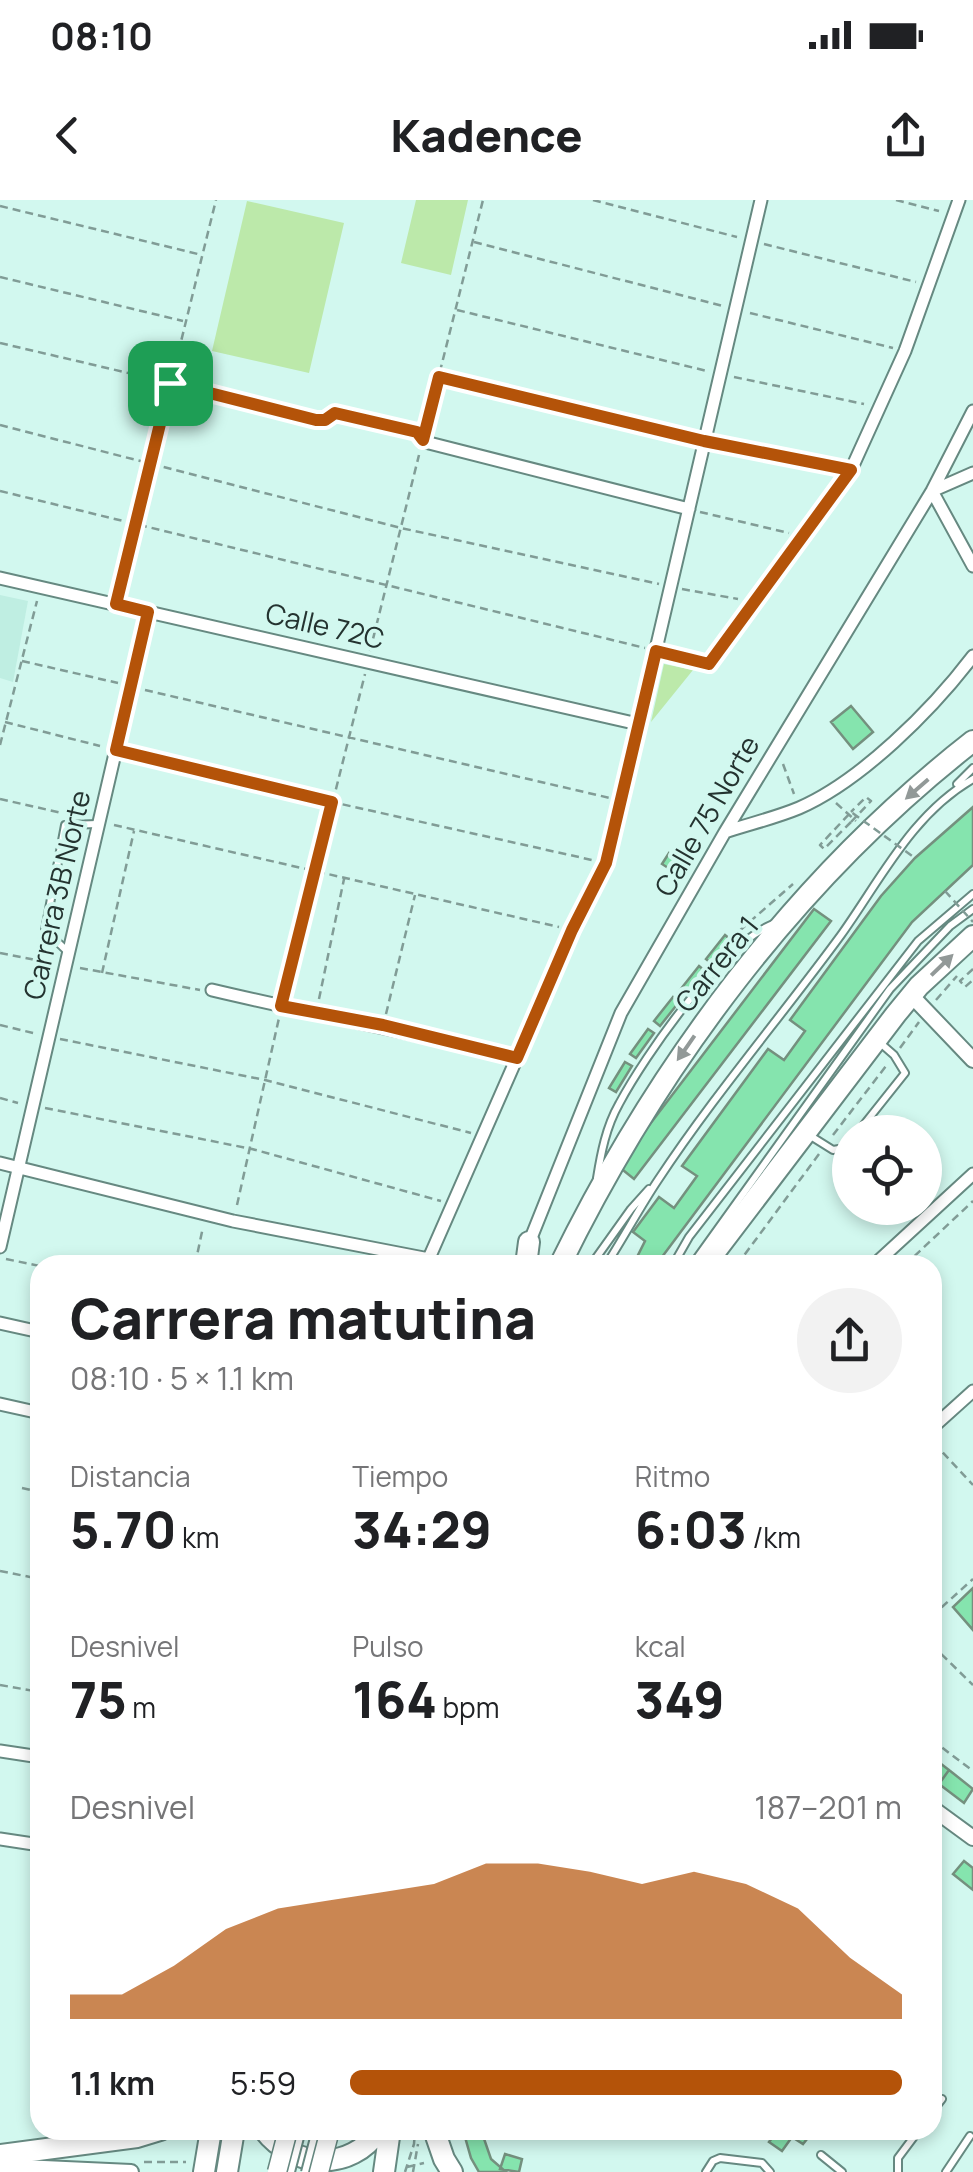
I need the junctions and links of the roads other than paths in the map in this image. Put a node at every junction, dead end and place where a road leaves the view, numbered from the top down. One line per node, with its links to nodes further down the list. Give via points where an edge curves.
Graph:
1 (761, 200): 7 (street)
2 (959, 200): 12 (street, via 906,351 851,470)
3 (973, 410): 6 (street, Calle 75 Norte)
4 (335, 413): 7 (street)
5 (973, 473): 6 (street)
6 (932, 490): 8 (street); 19 (street, Calle 75 Norte)
7 (688, 509): 13 (street)
8 (973, 566)
9 (0, 578): 10 (street, Calle 72C)
10 (148, 612): 13 (street, Calle 72C); 18 (street, Carrera 3B Norte)
11 (973, 656): 19 (street, via 859,773 798,808)
12 (709, 664)
13 (638, 724): 27 (street, via 606,863)
14 (973, 741): 41 (highway, Carrera 1, one-way to 41, via 863,838 687,1046)
15 (973, 768): 17 (lane)
16 (973, 779): 17 (lane)
17 (950, 792): 35 (lane, via 896,853)
18 (99, 823): 23 (street, Carrera 3B Norte); 23 (lane, via 65,825 45,930)
19 (725, 832): 36 (street, Calle 75 Norte, via 621,1013)
20 (973, 894): 44 (lane, via 918,940)
21 (973, 909): 26 (lane, via 902,976)
22 (973, 936): 25 (highway, one-way to 22)
23 (67, 959): 33 (street, Carrera 3B Norte)
24 (212, 990): 27 (street)
25 (911, 995): 26 (highway); 28 (street)
26 (870, 1033): 29 (lane, via 905,1073); 30 (highway); 45 (lane)
27 (517, 1058): 39 (street)
28 (973, 1060)
29 (872, 1115)
30 (804, 1132): 31 (lane); 46 (highway)
31 (832, 1149)
32 (0, 1163): 33 (street)
33 (19, 1168): 37 (street, Carrera 3B Norte); 38 (street)
34 (973, 1174): 47 (street)
35 (657, 1181): 42 (lane); 43 (lane)
36 (529, 1242): 40 (highway)
37 (0, 1247)
38 (393, 1255)
39 (430, 1255)
40 (526, 1255)
41 (565, 1255)
42 (598, 1255)
43 (612, 1255)
44 (678, 1255)
45 (700, 1255)
46 (712, 1255)
47 (885, 1255)
48 (0, 1324): 49 (street)
49 (30, 1330)
50 (973, 1391): 53 (street)
51 (0, 1404): 52 (street)
52 (30, 1412)
53 (942, 1419)
54 (0, 1751): 55 (street)
55 (30, 1756)
56 (942, 1815): 57 (street)
57 (973, 1838)
58 (0, 1840): 59 (street)
59 (30, 1843)
60 (970, 2136): 89 (lane)
61 (102, 2140): 73 (highway)
62 (209, 2140): 77 (highway)
63 (232, 2140): 78 (highway)
64 (272, 2140): 69 (highway, via 291,2154 331,2161)
65 (286, 2140): 79 (main road, bridge)
66 (299, 2140): 80 (lane, bridge)
67 (313, 2140): 81 (lane, bridge)
68 (327, 2140): 82 (main road, bridge)
69 (371, 2140)
70 (389, 2140): 83 (highway)
71 (423, 2140): 84 (highway, via 441,2152)
72 (912, 2140): 88 (lane, via 898,2158)
73 (0, 2155)
74 (821, 2155): 87 (lane)
75 (0, 2166): 76 (street)
76 (131, 2172)
77 (204, 2172)
78 (227, 2172)
79 (278, 2172)
80 (291, 2172)
81 (305, 2172)
82 (319, 2172)
83 (384, 2172)
84 (452, 2172)
85 (706, 2172): 86 (lane, via 720,2158 762,2163)
86 (770, 2172)
87 (842, 2172)
88 (898, 2172)
89 (946, 2172)

